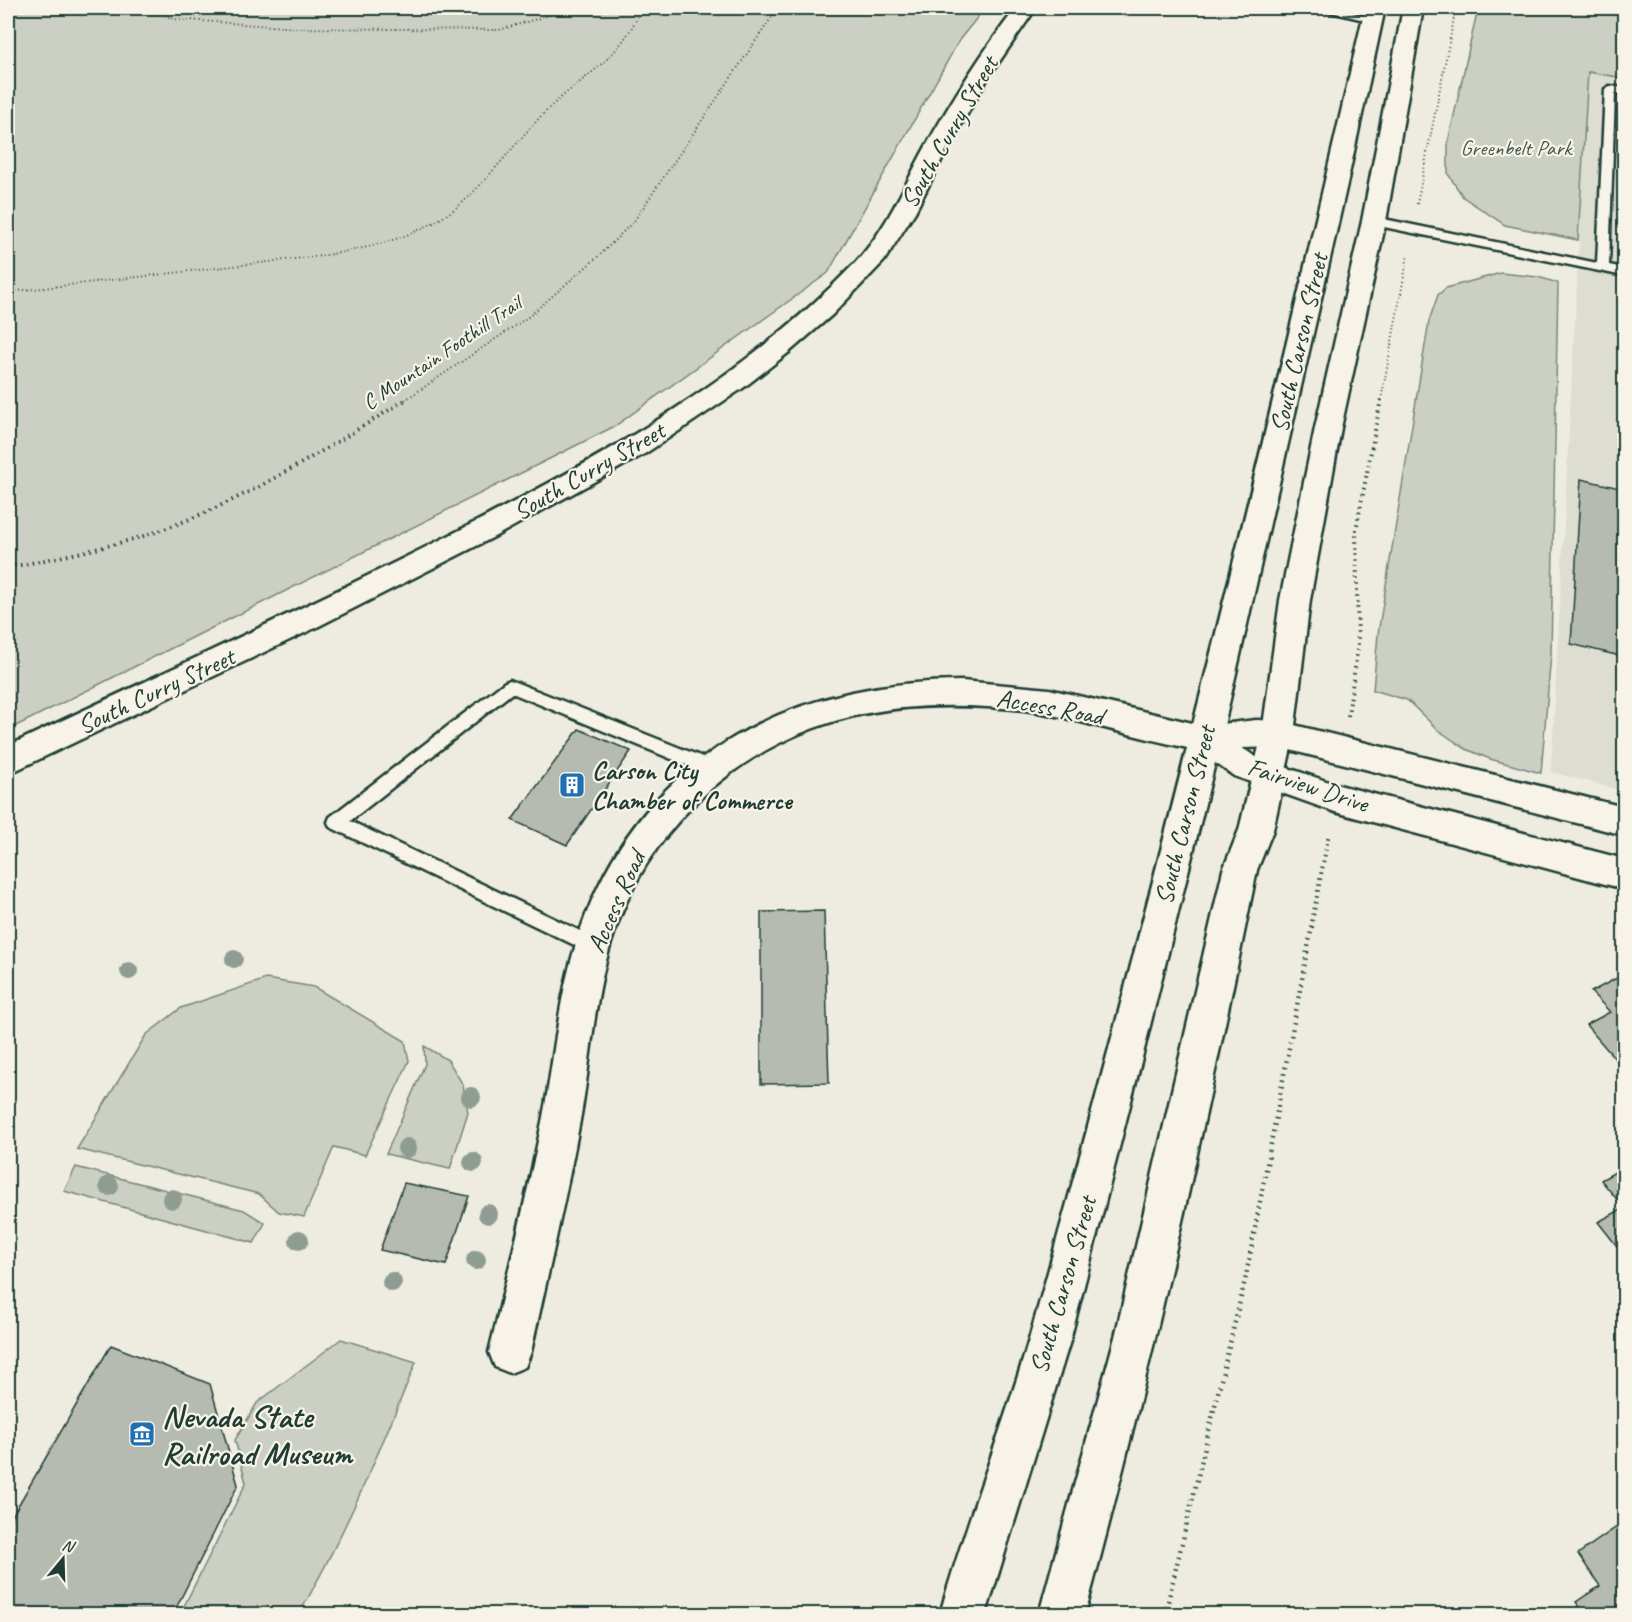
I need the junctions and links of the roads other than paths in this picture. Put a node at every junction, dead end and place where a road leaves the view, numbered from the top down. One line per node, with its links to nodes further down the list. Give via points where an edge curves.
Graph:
1 (1026, 8): 12 (main road, South Curry Street, via 959,107 876,255 798,331 752,369 586,477 398,575)
2 (1319, 8): 4 (lane)
3 (1413, 8): 7 (main road, South Carson Street)
4 (1374, 13): 6 (main road, South Carson Street)
5 (1624, 91): 8 (lane, via 1610,89)
6 (1330, 212): 7 (main road); 11 (main road, South Carson Street)
7 (1374, 221): 8 (lane); 10 (main road, South Carson Street, via 1294,600)
8 (1603, 267): 9 (lane)
9 (1624, 272)
10 (1278, 734): 11 (main road, Fairview Drive); 14 (main road, South Carson Street); 15 (main road, Fairview Drive)
11 (1205, 739): 13 (main road, Access Road, via 1044,700 932,694 881,698 817,714 778,730); 14 (main road, Fairview Drive, via 1245,767); 19 (main road, South Carson Street, via 1049,1341)
12 (8, 762)
13 (714, 769): 17 (main road, Access Road, via 688,788 657,820 626,865); 17 (lane, via 510,686 336,822)
14 (1268, 776): 16 (main road, Fairview Drive, via 1335,798); 20 (main road, South Carson Street, via 1256,830 1240,870 1174,1181 1089,1522)
15 (1624, 821)
16 (1624, 874)
17 (593, 946): 18 (main road, Access Road, via 562,1116)
18 (510, 1352)
19 (963, 1614)
20 (1062, 1614)

